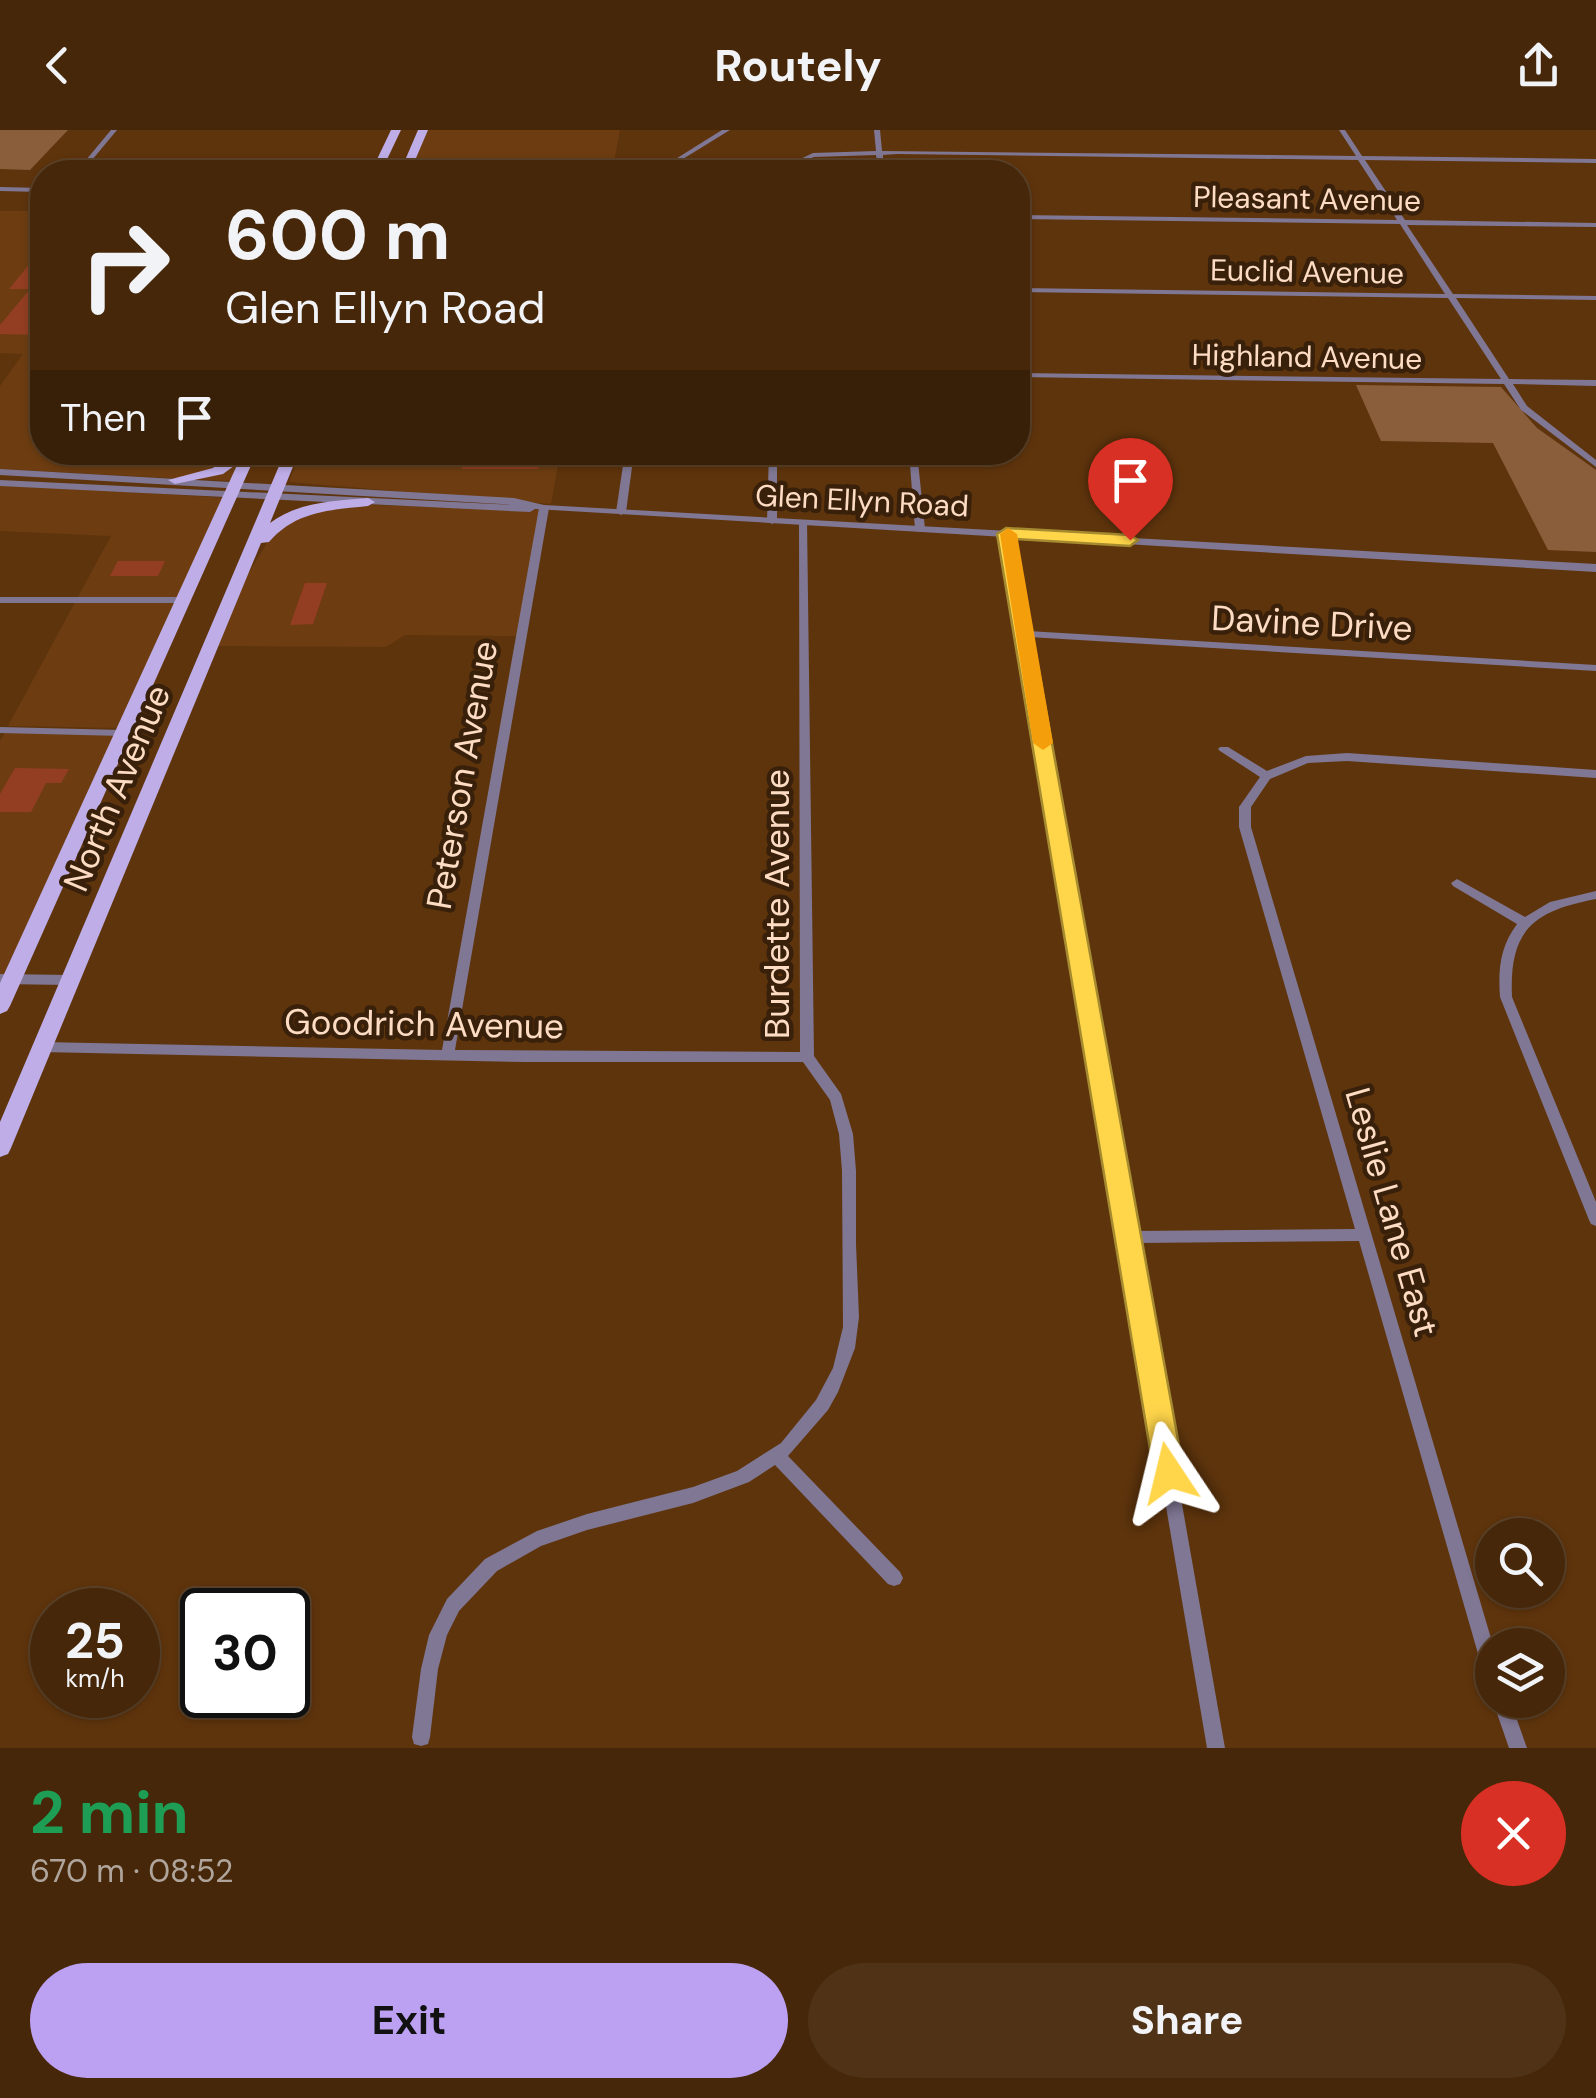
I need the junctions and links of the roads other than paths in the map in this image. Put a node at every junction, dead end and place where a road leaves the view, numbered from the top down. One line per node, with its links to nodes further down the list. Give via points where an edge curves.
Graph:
1 (114, 130): 9 (street)
2 (396, 130): 10 (main road)
3 (423, 130): 11 (main road)
4 (726, 130): 12 (street)
5 (877, 130): 7 (street)
6 (1342, 130): 8 (street)
7 (878, 152): 8 (street); 13 (street); 14 (street)
8 (1361, 159): 15 (street); 19 (street)
9 (89, 160)
10 (382, 160)
11 (410, 160)
12 (678, 160)
13 (802, 160)
14 (879, 160)
15 (1596, 161)
16 (0, 189): 17 (street)
17 (30, 190)
18 (1030, 217): 19 (street, Pleasant Avenue)
19 (1404, 222): 20 (street, Pleasant Avenue); 22 (street)
20 (1596, 225)
21 (1030, 290): 22 (street, Euclid Avenue)
22 (1451, 296): 23 (street, Euclid Avenue); 25 (street)
23 (1596, 298)
24 (1030, 375): 25 (street, Highland Avenue)
25 (1506, 382): 26 (street, Highland Avenue); 27 (street, via 1540,425)
26 (1596, 383)
27 (1596, 464)
28 (225, 465): 35 (main road)
29 (245, 465): 37 (main road, North Avenue)
30 (287, 465): 38 (main road, North Avenue)
31 (628, 465): 41 (street)
32 (773, 465): 42 (street)
33 (913, 465): 44 (street)
34 (0, 472): 35 (street)
35 (175, 480): 37 (street)
36 (0, 482): 37 (street)
37 (234, 490): 38 (street, Glen Ellyn Road); 49 (main road, North Avenue)
38 (276, 492): 39 (street, Glen Ellyn Road); 40 (street, Glen Ellyn Road, via 514,501); 47 (main road, North Avenue)
39 (368, 502): 40 (street, Glen Ellyn Road, via 511,512); 47 (main road, via 318,507 275,524)
40 (544, 508): 41 (street, Glen Ellyn Road); 64 (street, Peterson Avenue)
41 (622, 512): 42 (street, Glen Ellyn Road)
42 (772, 520): 43 (street, Glen Ellyn Road)
43 (804, 523): 44 (street, Glen Ellyn Road); 65 (street, Burdette Avenue)
44 (920, 529): 45 (street, Glen Ellyn Road)
45 (1006, 534): 46 (street, Glen Ellyn Road); 50 (street)
46 (1596, 568)
47 (238, 584): 61 (main road, North Avenue)
48 (0, 600): 49 (street)
49 (184, 600): 53 (main road, North Avenue)
50 (1024, 634): 51 (street, Davine Drive); 69 (street)
51 (1596, 668)
52 (0, 730): 53 (street)
53 (124, 733): 60 (main road, North Avenue)
54 (1224, 749): 56 (street)
55 (1596, 774): 56 (street, via 1346,757 1306,760)
56 (1266, 776): 68 (street, Leslie Lane East, via 1245,807 1245,827)
57 (1458, 883): 59 (street)
58 (1596, 895): 59 (street)
59 (1522, 922): 67 (street, via 1505,958 1506,997)
60 (6, 980): 61 (street); 62 (main road, North Avenue)
61 (70, 980): 63 (main road, North Avenue)
62 (0, 1006)
63 (41, 1047): 64 (street, Goodrich Avenue); 66 (main road, North Avenue)
64 (448, 1055): 65 (street, Goodrich Avenue)
65 (807, 1057): 70 (street, Burdette Avenue, via 836,1096 843,1119 852,1317 834,1386 805,1431)
66 (0, 1148)
67 (1596, 1220)
68 (1365, 1235): 69 (street); 72 (street, Leslie Lane East)
69 (1128, 1237): 75 (street)
70 (778, 1457): 71 (street); 74 (street, Burdette Avenue, via 702,1494 529,1541 505,1554 453,1605 440,1631)
71 (894, 1578)
72 (1479, 1628)
73 (1507, 1718): 76 (street)
74 (421, 1737)
75 (1216, 1748)
76 (1518, 1748)

